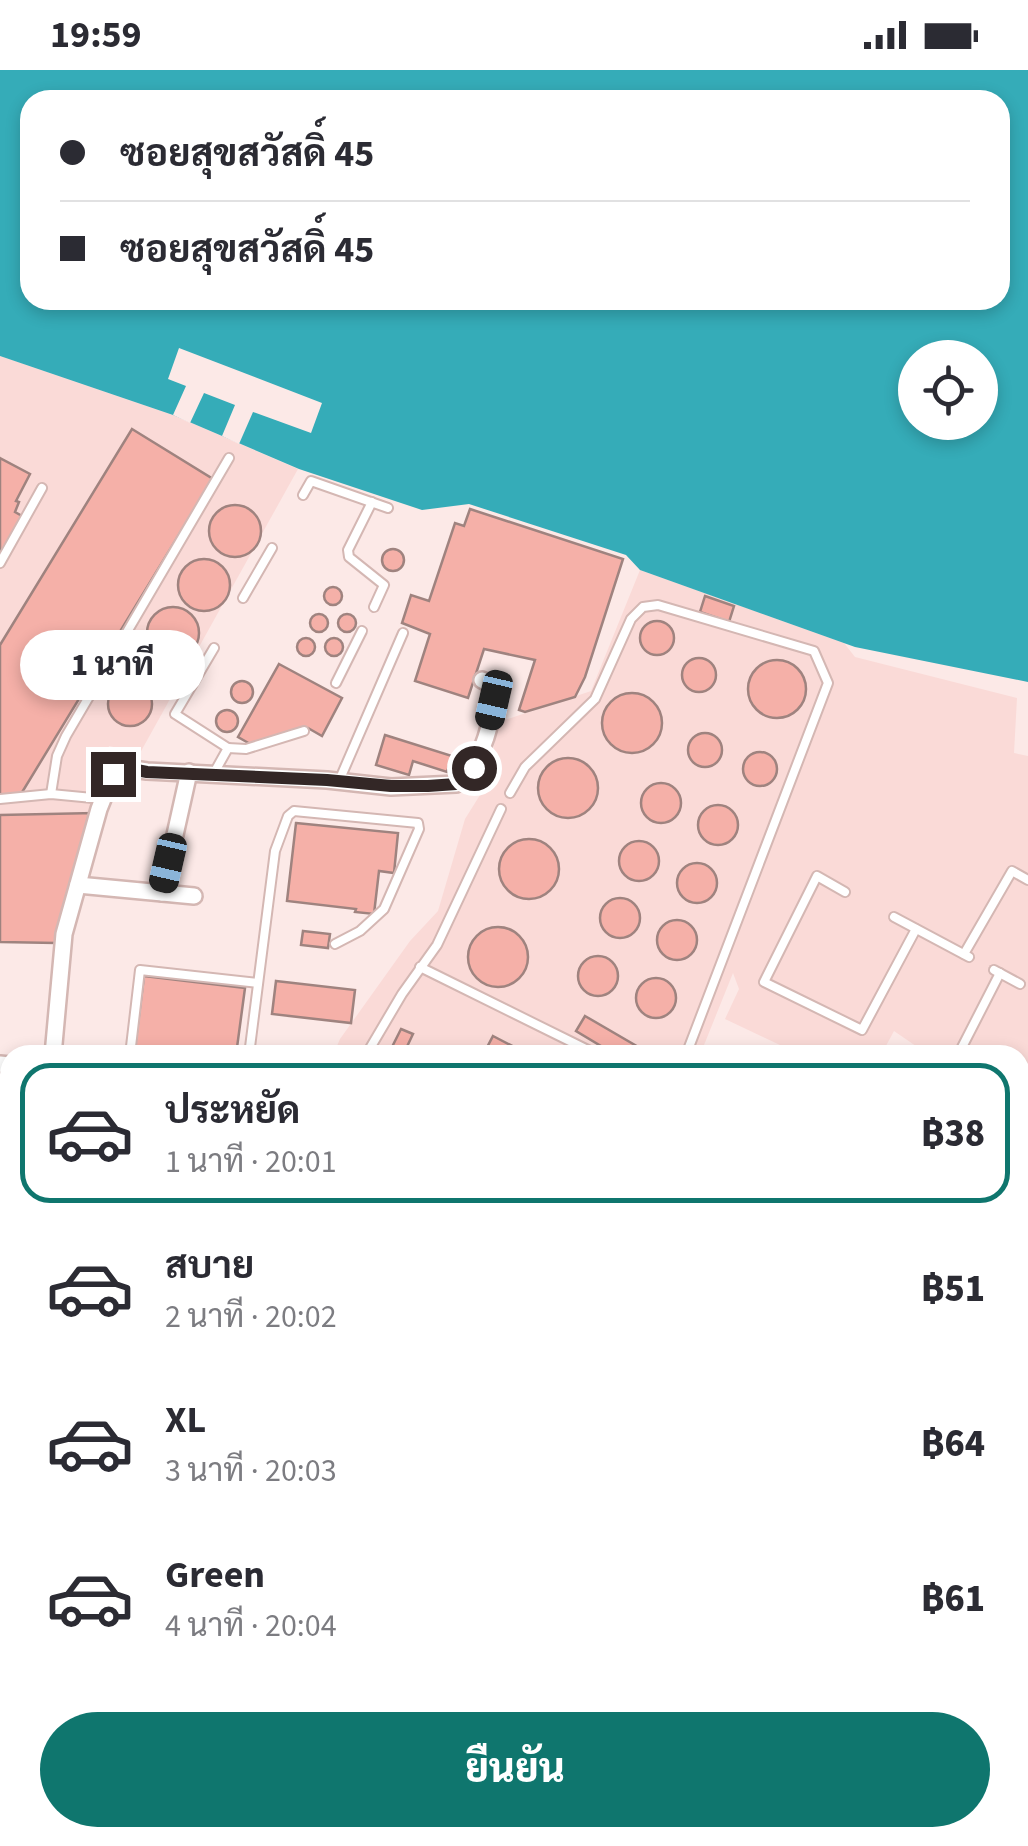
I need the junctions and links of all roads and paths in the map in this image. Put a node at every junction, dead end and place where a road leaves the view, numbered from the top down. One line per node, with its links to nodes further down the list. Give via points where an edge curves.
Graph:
1 (229, 458): 21 (lane, via 66,736)
2 (42, 488): 7 (lane)
3 (303, 495): 4 (lane, via 311,482)
4 (372, 502): 5 (lane); 9 (lane, via 348,550 384,585)
5 (388, 508)
6 (272, 548): 8 (lane)
7 (0, 564)
8 (243, 598)
9 (374, 607)
10 (362, 631): 14 (lane)
11 (404, 633): 19 (lane)
12 (214, 648): 16 (lane, via 175,714)
13 (482, 680): 19 (street, via 494,700 479,756 464,780 428,786)
14 (336, 683)
15 (304, 731): 16 (lane)
16 (228, 748): 18 (lane)
17 (190, 772): 18 (street); 23 (street, via 119,770); 28 (street)
18 (214, 773): 19 (street)
19 (340, 781)
20 (510, 793): 41 (lane, via 525,767 594,698 642,607 658,605 814,651 828,684)
21 (51, 794): 22 (lane); 23 (lane)
22 (0, 799)
23 (103, 799): 26 (street)
24 (500, 809): 33 (lane, via 437,945)
25 (1028, 880): 31 (lane, via 1012,871 967,956)
26 (78, 885): 28 (street); 36 (street, via 62,944)
27 (844, 892): 31 (lane, via 817,876 764,982 862,1030)
28 (162, 893): 29 (street)
29 (194, 896)
30 (894, 917): 31 (lane)
31 (916, 929)
32 (334, 944): 34 (lane, via 384,909 418,823 294,811 288,816 275,852)
33 (420, 967): 39 (lane); 40 (lane)
34 (258, 983): 37 (lane, via 140,970); 38 (lane)
35 (1020, 984): 42 (lane, via 997,972)
36 (54, 1045)
37 (131, 1045)
38 (250, 1045)
39 (372, 1045)
40 (578, 1045)
41 (690, 1045)
42 (963, 1045)

